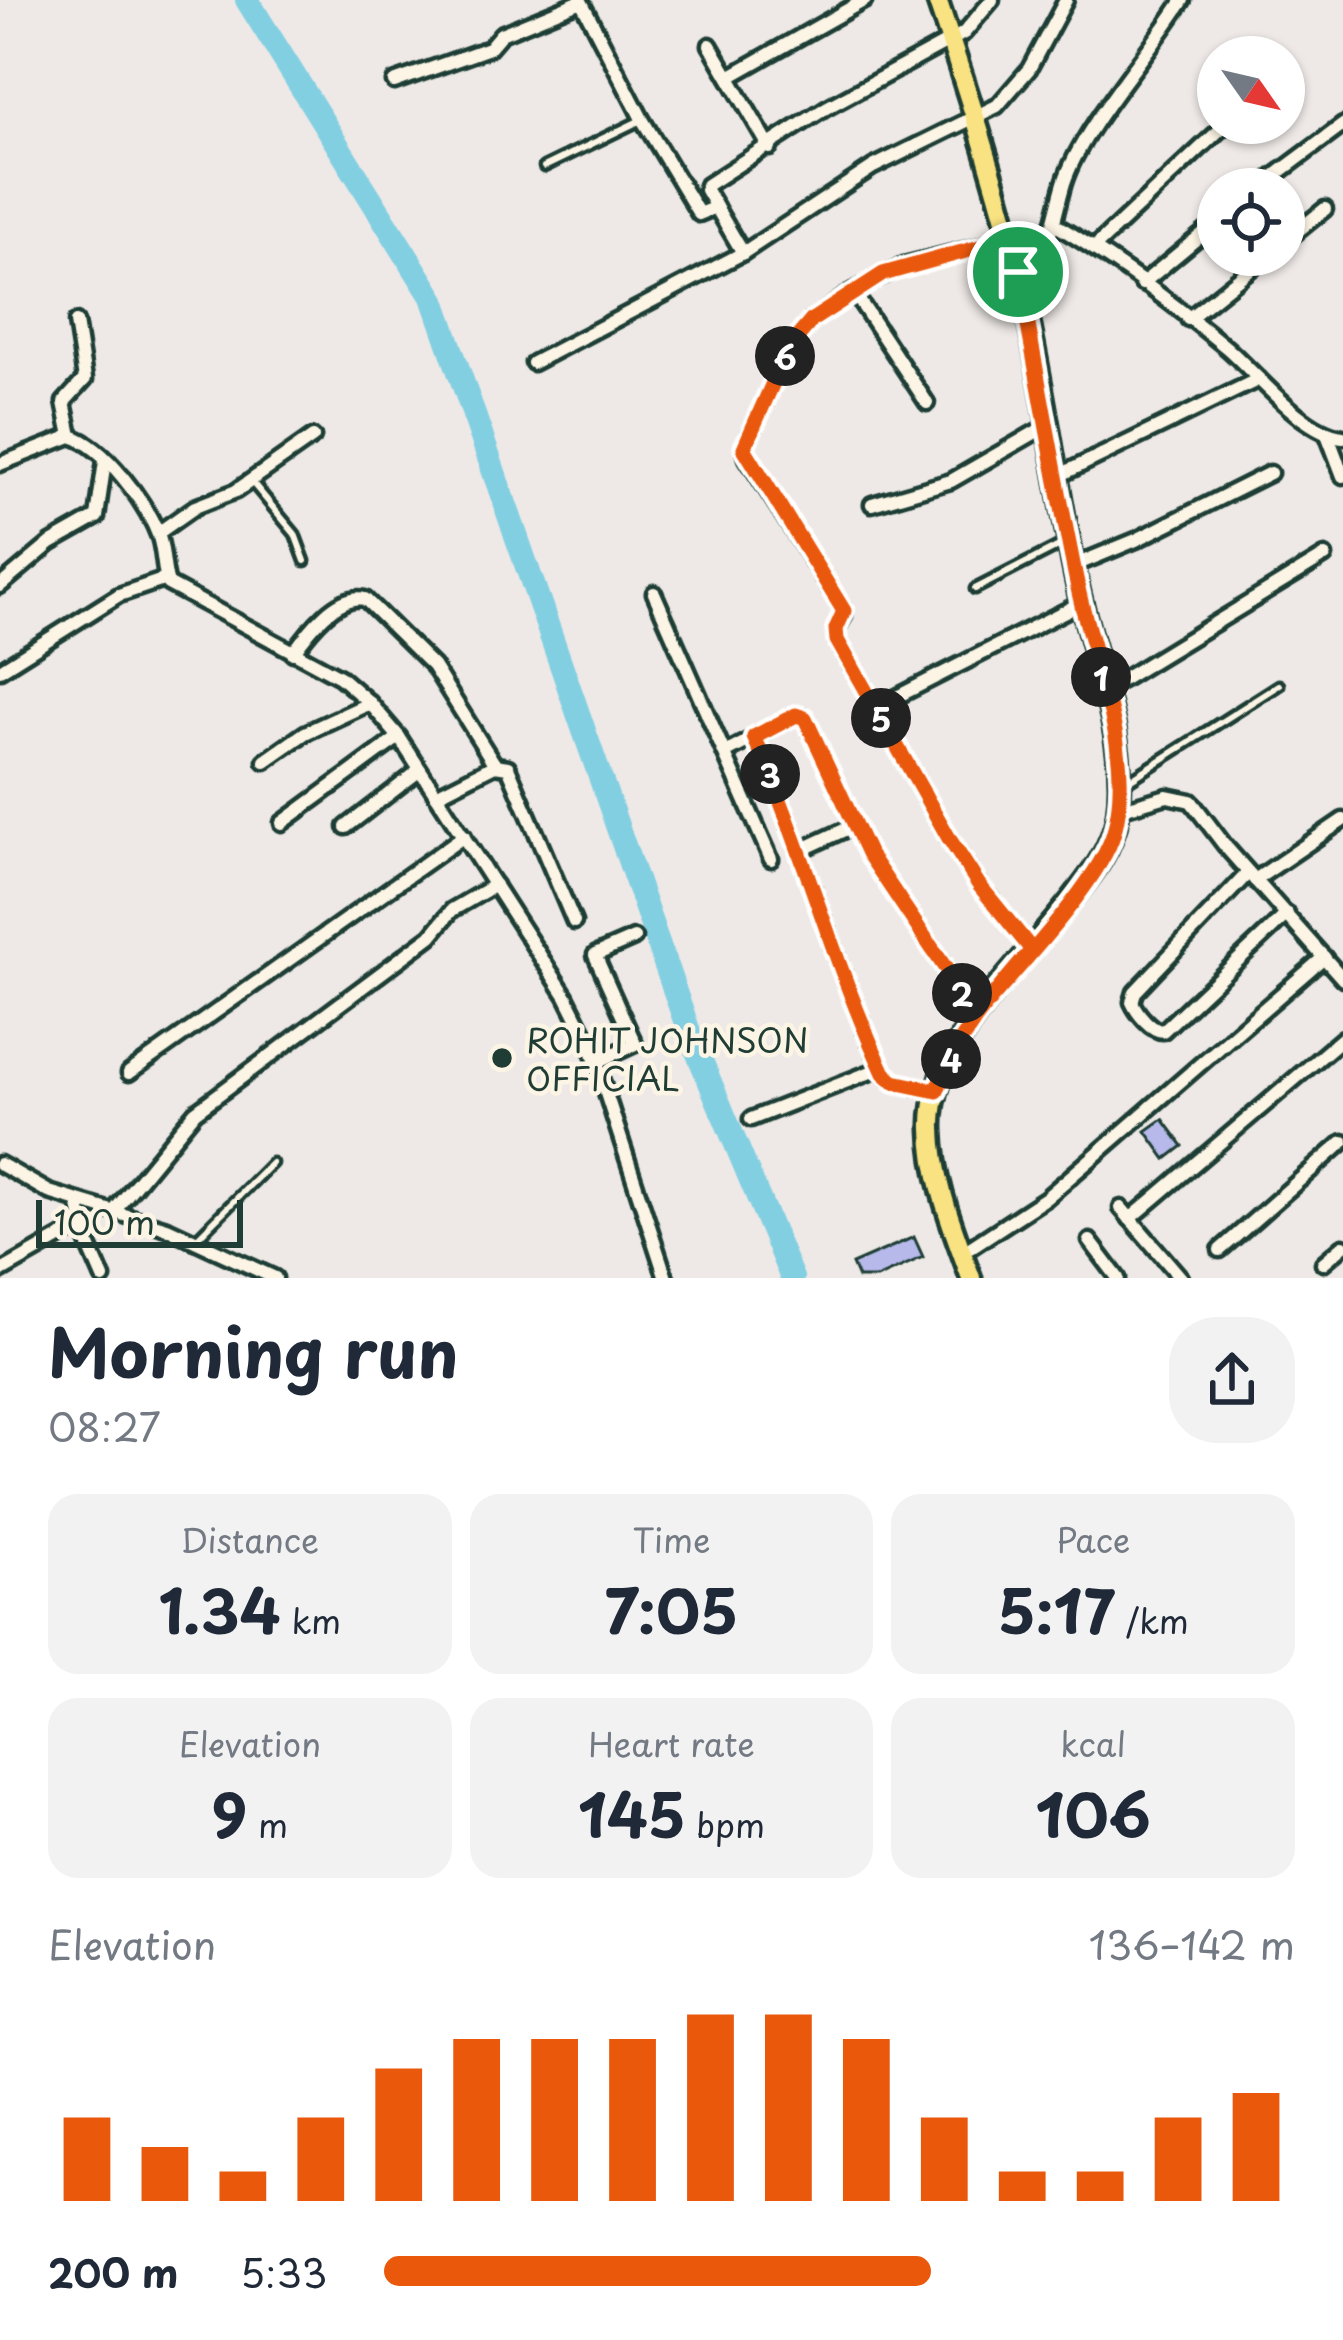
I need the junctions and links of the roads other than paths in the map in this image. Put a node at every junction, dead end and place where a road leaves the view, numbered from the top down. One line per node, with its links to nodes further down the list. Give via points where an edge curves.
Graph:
1 (865, 0): 8 (street)
2 (937, 0): 6 (main road)
3 (992, 0): 6 (street)
4 (1066, 0): 10 (street, via 1018,86)
5 (1183, 0): 19 (street, via 1080,150)
6 (951, 40): 10 (main road); 14 (street)
7 (710, 45): 8 (street)
8 (729, 77): 14 (street)
9 (394, 82): 11 (street, via 489,48 501,34 581,1)
10 (974, 117): 22 (main road); 24 (street, via 873,167)
11 (642, 119): 15 (lane); 17 (street, via 699,214)
12 (1343, 125): 16 (street)
13 (1205, 144): 23 (street)
14 (770, 148): 17 (street, via 706,187)
15 (544, 167)
16 (1285, 168)
17 (716, 207): 24 (street)
18 (1325, 208): 20 (street)
19 (1054, 224): 23 (street); 25 (street, via 1045,249)
20 (1305, 225)
21 (1197, 238): 27 (street)
22 (1009, 239): 25 (main road); 28 (street, via 904,266)
23 (1095, 248): 27 (street)
24 (743, 253): 31 (street)
25 (1018, 272): 34 (main road)
26 (1242, 276): 29 (street)
27 (1142, 284): 29 (street)
28 (853, 291): 33 (street); 61 (street, via 798,334 744,448 844,611 836,637)
29 (1188, 319): 32 (street)
30 (76, 322): 36 (street, via 85,379 63,406)
31 (533, 363)
32 (1259, 379): 35 (street); 43 (street)
33 (927, 403)
34 (1048, 425): 43 (main road); 45 (street, via 951,481)
35 (1328, 434): 37 (street); 42 (street)
36 (71, 436): 39 (street); 40 (street)
37 (1343, 436)
38 (313, 437): 44 (street)
39 (105, 461): 46 (street); 52 (street, via 97,518)
40 (0, 464)
41 (1270, 473): 50 (street)
42 (1343, 476)
43 (1056, 477): 47 (main road)
44 (251, 481): 46 (street); 49 (lane, via 295,534)
45 (872, 504)
46 (158, 533): 51 (street)
47 (1068, 542): 50 (main road); 53 (lane)
48 (1324, 556): 59 (street)
49 (304, 561)
50 (1073, 566): 55 (main road)
51 (166, 579): 56 (street); 57 (street, via 119,595)
52 (0, 586)
53 (975, 589)
54 (654, 593): 64 (street)
55 (1081, 603): 59 (main road); 61 (street)
56 (293, 653): 60 (street); 66 (street, via 346,600 365,599 433,667)
57 (0, 670)
58 (1279, 685): 68 (lane)
59 (1104, 691): 68 (main road)
60 (370, 703): 62 (street); 65 (street)
61 (875, 708): 83 (street, via 979,885)
62 (399, 736): 67 (street); 72 (street)
63 (754, 737): 64 (street); 73 (street, via 802,716); 76 (street)
64 (727, 752): 77 (street)
65 (266, 761)
66 (495, 765): 69 (street); 81 (street, via 511,770)
67 (420, 770): 69 (street); 74 (street)
68 (1119, 787): 70 (main road)
69 (436, 794): 75 (street)
70 (1118, 810): 78 (street, via 1184,797); 83 (main road, via 1106,853)
71 (1343, 820): 78 (street)
72 (283, 824)
73 (855, 825): 76 (street); 85 (street)
74 (346, 827)
75 (464, 836): 79 (street); 89 (street)
76 (801, 850): 88 (street)
77 (771, 859)
78 (1251, 877): 80 (street); 80 (street, via 1135,992 1137,1011 1163,1031)
79 (495, 885): 87 (street, via 566,996); 96 (street, via 452,910 436,932 195,1112)
80 (1287, 914): 84 (street)
81 (574, 922)
82 (634, 938): 87 (street, via 595,955 635,1044)
83 (1032, 950): 85 (main road)
84 (1336, 966): 102 (street, via 1046,1198)
85 (977, 1015): 90 (main road)
86 (1343, 1038): 110 (street, via 1126,1214)
87 (596, 1062): 107 (street)
88 (881, 1068): 90 (street, via 894,1082); 91 (street)
89 (129, 1073)
90 (937, 1091): 102 (main road, via 933,1147)
91 (751, 1119)
92 (1343, 1142): 101 (street)
93 (272, 1163): 98 (lane)
94 (0, 1164): 95 (street)
95 (78, 1202): 96 (street); 97 (street)
96 (114, 1211): 98 (street)
97 (82, 1225): 104 (street); 105 (street)
98 (194, 1241): 106 (street)
99 (1090, 1241): 109 (street)
100 (1343, 1246): 103 (street)
101 (1220, 1250)
102 (962, 1253): 108 (main road)
103 (1323, 1263)
104 (0, 1272)
105 (103, 1278)
106 (274, 1278)
107 (667, 1278)
108 (971, 1278)
109 (1118, 1278)
110 (1180, 1278)

